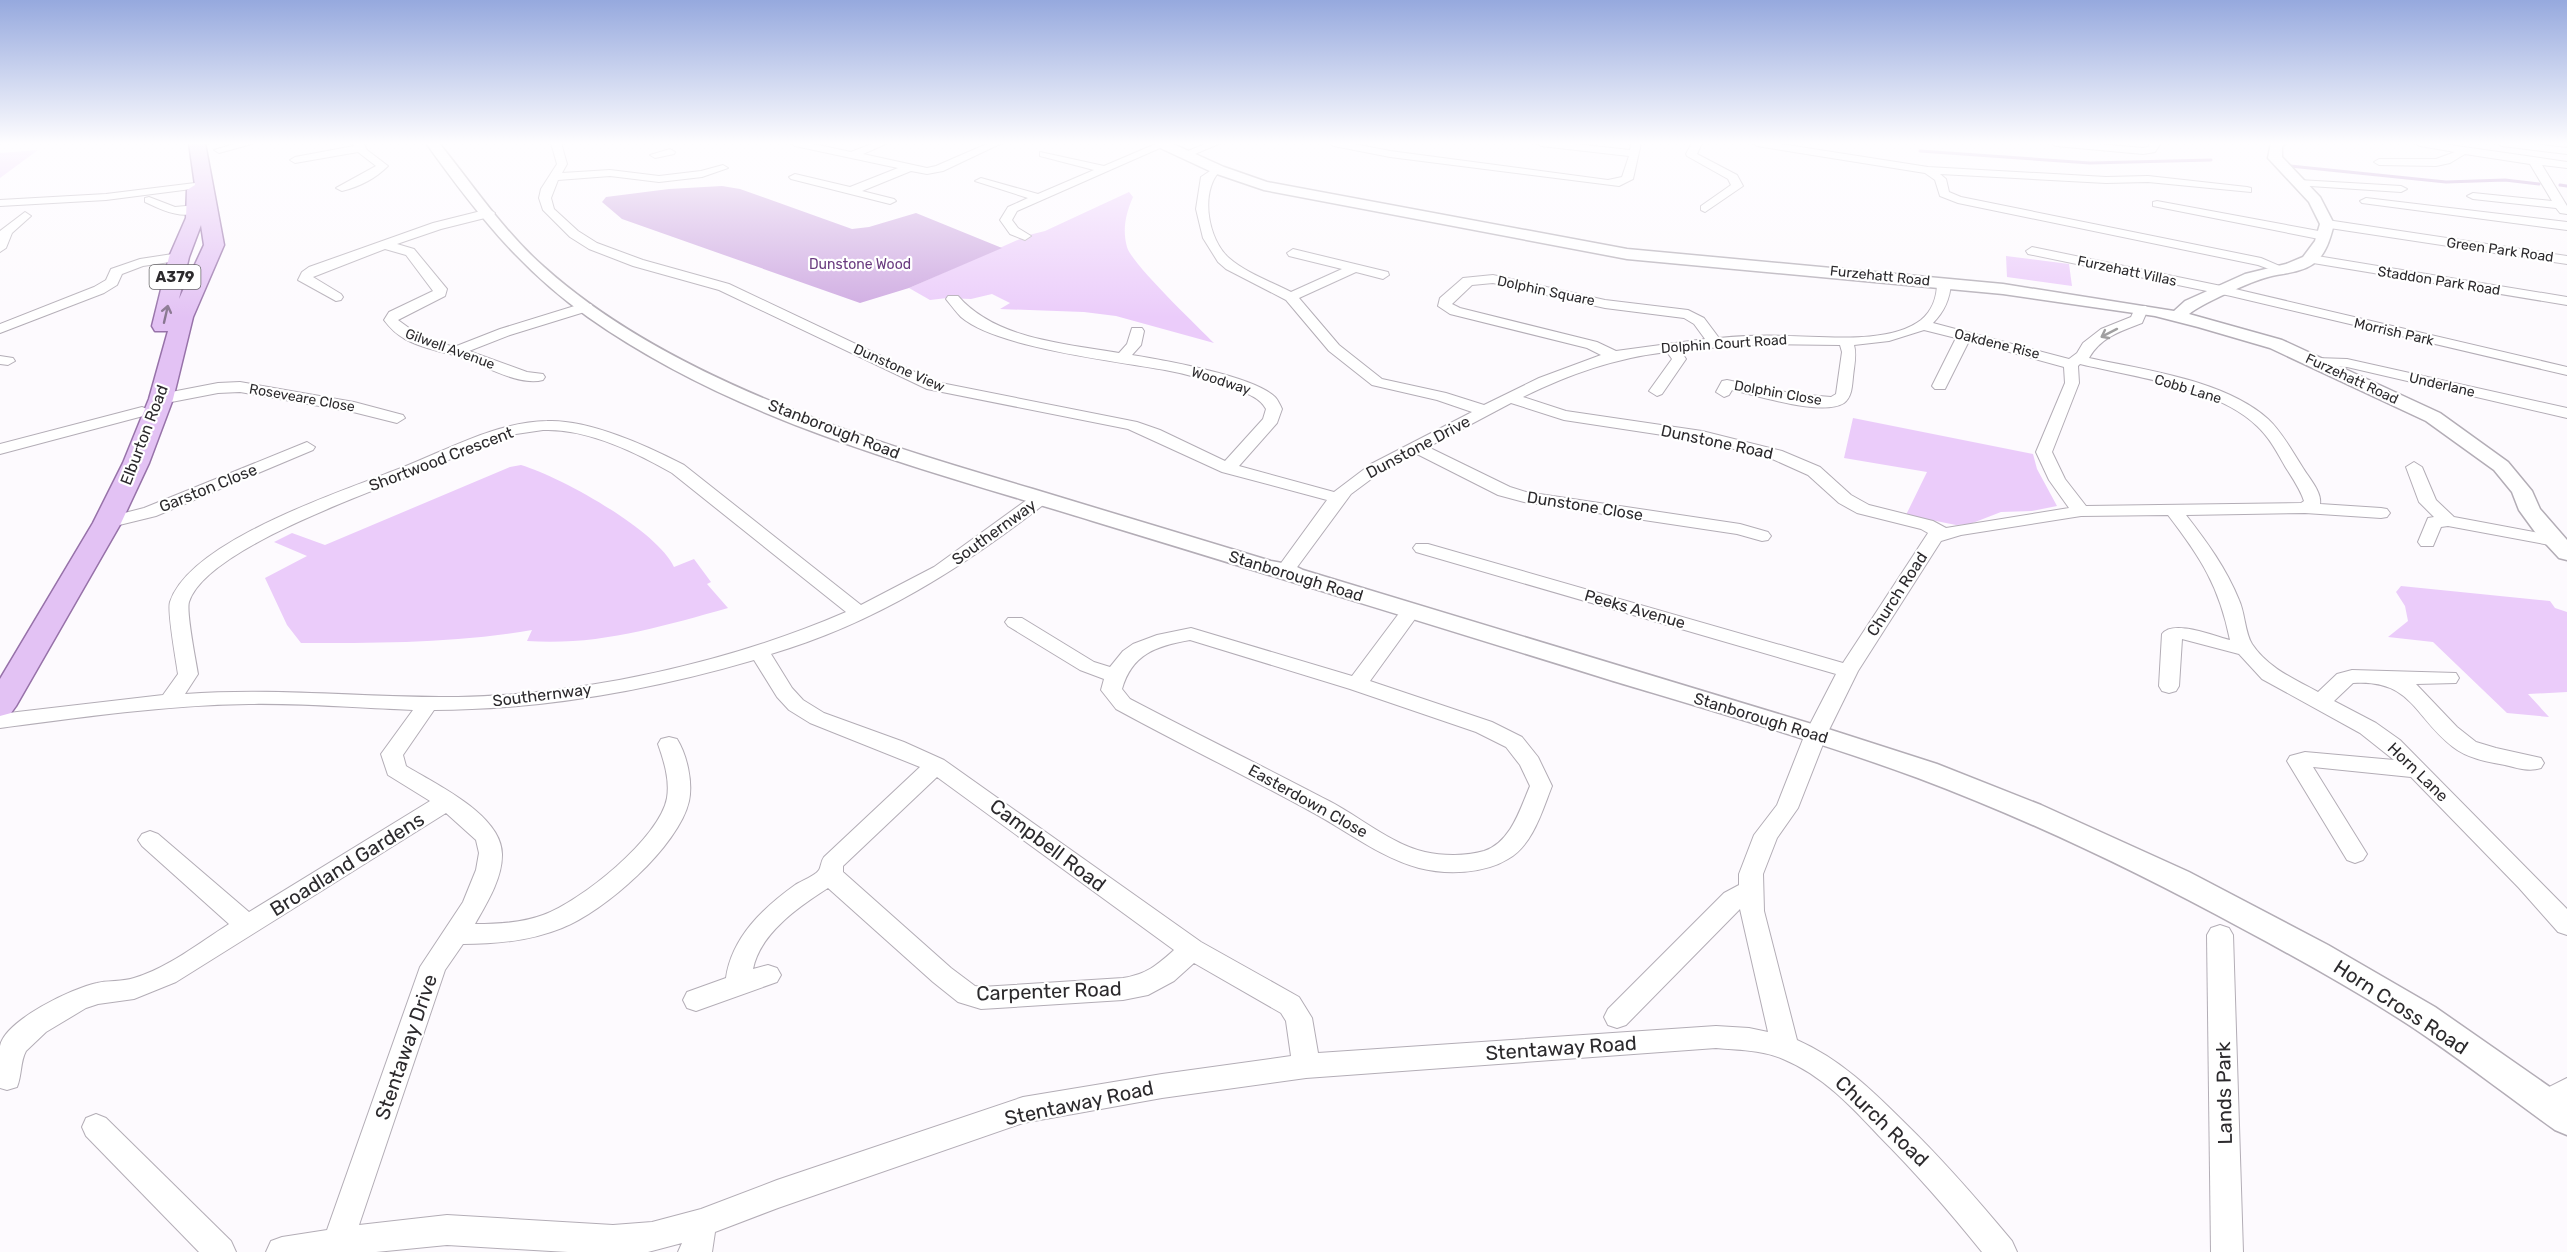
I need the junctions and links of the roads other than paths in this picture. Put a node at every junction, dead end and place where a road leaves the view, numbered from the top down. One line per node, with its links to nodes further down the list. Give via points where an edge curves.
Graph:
1 (28, 201): 16 (street)
2 (152, 201): 20 (street, via 173,211)
3 (196, 201): 20 (main road, Elburton Road / A379)
4 (207, 201): 28 (main road, Elburton Road / A379)
5 (480, 201): 22 (street, Stanborough Road)
6 (546, 201): 79 (street, Dunstone View, via 549,210 574,234 593,246 724,287 932,386 1139,427)
7 (888, 201): 18 (street)
8 (1028, 201): 30 (street, via 1012,209 1006,220 1014,231)
9 (1203, 201): 47 (street, via 1209,238 1231,266)
10 (1346, 201): 44 (street, Furzehatt Road, via 1627,254)
11 (1716, 201): 19 (street, via 1710,205)
12 (1965, 201): 41 (street, via 2261,262)
13 (2315, 201): 29 (street)
14 (2369, 201): 26 (street)
15 (2561, 202): 25 (street)
16 (0, 203)
17 (2157, 204): 29 (street, Green Park Road)
18 (878, 205)
19 (1734, 207)
20 (197, 209): 36 (main road, Elburton Road / A379)
21 (44, 212): 24 (street)
22 (489, 213): 31 (street, via 455,220); 50 (street, Stanborough Road, via 519,252)
23 (11, 215): 24 (street)
24 (25, 216): 32 (street, via 6,231)
25 (2567, 216)
26 (2491, 217): 27 (street); 34 (street)
27 (2567, 226)
28 (212, 230): 36 (main road, A379, via 198,250); 37 (main road, Elburton Road / A379, via 214,245)
29 (2325, 230): 34 (street, Green Park Road); 38 (street)
30 (1025, 236)
31 (385, 245): 46 (street, via 307,275 305,280); 60 (street, Gilwell Avenue, via 410,252 440,289 433,297 394,315 394,325 401,332 447,350)
32 (0, 248)
33 (2032, 251): 45 (street, Furzehatt Villas)
34 (2507, 251): 39 (street, Green Park Road)
35 (1293, 253): 40 (street)
36 (179, 257): 43 (main road, Elburton Road / A379); 54 (street, via 130,266 116,272 112,282 99,291)
37 (209, 257): 43 (main road, A379, via 182,263); 71 (main road, Elburton Road / A379, via 182,317)
38 (2311, 259): 41 (street); 49 (street, Staddon Park Road)
39 (2567, 260)
40 (1352, 269): 42 (street); 47 (street)
41 (2283, 270): 45 (street, via 2249,278)
42 (1383, 275)
43 (174, 278): 71 (main road, Elburton Road / A379, one-way to 43)
44 (1944, 283): 51 (street, Furzehatt Road, via 2058,295); 53 (street, via 1939,305)
45 (2222, 291): 52 (street, via 2184,309); 65 (street, Morrish Park)
46 (336, 297)
47 (1290, 297): 72 (street, via 1334,348 1377,382 1441,396)
48 (953, 299): 62 (street, Woodway, via 974,319 1017,336)
49 (2567, 301)
50 (586, 308): 60 (street); 80 (street, Stanborough Road, via 652,349 740,393 897,454)
51 (2141, 309): 52 (street, Furzehatt Road); 63 (street, one-way to 63, via 2137,320 2106,332)
52 (2178, 316): 64 (street, Furzehatt Road, via 2276,344)
53 (1923, 325): 56 (street, Oakdene Rise); 57 (street, Dolphin Court Road, via 1888,336)
54 (2, 327)
55 (1137, 331): 62 (street, via 1134,345)
56 (1964, 336): 63 (street, Oakdene Rise); 69 (street)
57 (1846, 340): 58 (street, Dolphin Court Road); 68 (street, Dolphin Close, via 1849,352 1839,400 1828,402)
58 (1715, 342): 59 (street, Dolphin Court Road); 61 (street, Dolphin Square, via 1699,321 1688,314 1605,304 1493,279 1468,280 1444,301 1445,306 1455,311 1592,345)
59 (1671, 347): 61 (street, Dolphin Court Road); 67 (street, via 1679,360)
60 (459, 350): 66 (street, Gilwell Avenue, via 525,376)
61 (1614, 356): 70 (street, Dolphin Court Road, via 1566,369)
62 (1123, 357): 79 (street, Woodway, via 1189,370 1269,400 1274,409 1271,420)
63 (2073, 362): 82 (street, Cobb Lane, via 2203,391 2254,415 2309,491 2313,502); 84 (street, via 2072,383 2044,452 2057,480)
64 (2316, 362): 73 (street, Underlane, via 2347,363); 90 (street, Furzehatt Road, via 2433,417 2482,449 2522,491 2530,510)
65 (2567, 371)
66 (538, 377)
67 (1656, 385)
68 (1722, 386)
69 (1940, 386)
70 (1510, 398): 72 (street, Dolphin Court Road); 88 (street, Dunstone Road, via 1564,415 1702,436 1776,454 1814,471 1845,500 1863,509 1927,525)
71 (152, 405): 74 (street, Roseveare Close, via 223,384 391,416); 77 (street, Roseveare Close); 87 (main road, Elburton Road / A379, via 136,463); 99 (main road, Elburton Road / A379, via 104,500)
72 (1485, 411): 76 (street, Dunstone Drive)
73 (2567, 413)
74 (370, 423)
75 (307, 447): 87 (street, Garston Close, via 150,512)
76 (1416, 447): 81 (street, Dunstone Drive, via 1356,481); 89 (street, Dunstone Close, via 1524,497 1740,529)
77 (0, 449)
78 (2414, 467): 86 (street, via 2428,502)
79 (1228, 468): 81 (street, Dunstone View)
80 (1041, 498): 93 (street, Stanborough Road); 95 (street, Southernway, via 959,559)
81 (1338, 498): 93 (street, Dunstone Drive)
82 (2305, 508): 83 (street); 85 (street)
83 (2172, 509): 84 (street); 97 (street, Horn Lane, via 2221,578 2241,643)
84 (2081, 511): 88 (street)
85 (2381, 513)
86 (2448, 521): 90 (street); 91 (street, via 2434,522)
87 (107, 523): 109 (main road, Elburton Road / A379)
88 (1943, 534): 100 (street, Church Road, via 1934,537)
89 (1762, 536)
90 (2555, 540)
91 (2427, 542)
92 (1422, 548): 100 (street, Peeks Avenue)
93 (1285, 570): 94 (street, Stanborough Road)
94 (1410, 612): 104 (street); 111 (street, Stanborough Road)
95 (859, 613): 98 (street, Southernway); 106 (street, Shortwood Crescent, via 669,464 581,428 532,426 494,436 292,518 206,568 182,593 179,603 188,674)
96 (1015, 622): 101 (street, via 1087,666)
97 (2247, 650): 105 (street, via 2178,632 2172,634); 107 (street, Horn Lane, via 2269,674)
98 (759, 651): 108 (street, Southernway, via 681,673 613,686 539,697); 114 (street, Campbell Road, via 796,705 817,718)
99 (0, 666)
100 (1848, 671): 111 (street, Church Road)
101 (1114, 675): 104 (street, Easterdown Close, via 1140,647 1191,634); 104 (street, Easterdown Close, via 1111,690 1123,704 1418,859 1474,862 1501,854 1515,842 1541,786 1530,762 1514,742)
102 (2393, 678): 103 (street); 107 (street, via 2346,677); 113 (street, via 2469,747)
103 (2450, 678)
104 (1357, 684)
105 (2169, 686)
106 (169, 702): 108 (street, Southernway, via 251,697); 110 (street, Southernway)
107 (2321, 702): 115 (street, Horn Lane, via 2368,728)
108 (428, 704): 116 (street, Stentaway Drive, via 392,754 396,770)
109 (0, 706)
110 (0, 721)
111 (1816, 734): 120 (street, Church Road, via 1787,808 1766,834 1750,874); 121 (street, Stanborough Road, via 1927,771 2031,812 2178,880)
112 (669, 744): 124 (street, via 677,768 677,805 652,845 598,895 581,909 529,929)
113 (2532, 764)
114 (936, 765): 119 (street, via 832,863); 125 (street, Campbell Road)
115 (2417, 770): 118 (street, via 2298,761); 123 (street, Horn Lane)
116 (446, 802): 122 (street, Broadland Gardens); 124 (street, Stentaway Drive, via 477,825 488,838 491,853 487,877)
117 (150, 840): 122 (street)
118 (2355, 854)
119 (830, 875): 125 (street, Carpenter Road, via 942,975 967,994 981,998 1148,984); 127 (street, via 763,926 744,956)
120 (1751, 890): 129 (street, via 1733,900); 130 (street, Church Road, via 1752,911)
121 (2224, 921): 133 (street, Horn Cross Road, via 2317,954); 140 (street, Lands Park)
122 (247, 925): 132 (street, Broadland Gardens, via 167,975 139,987 71,1002 37,1024 11,1050)
123 (2567, 925)
124 (455, 934): 136 (street, Stentaway Drive, via 433,967)
125 (1192, 949): 131 (street, Campbell Road, via 1290,1005 1299,1018)
126 (768, 975): 127 (street)
127 (738, 984): 128 (street)
128 (696, 1000)
129 (1617, 1017)
130 (1785, 1047): 131 (street, Stentaway Road, via 1716,1037); 139 (street, Church Road, via 1848,1084 1945,1183)
131 (1306, 1066): 135 (street, Stentaway Road, via 1023,1110 777,1194)
132 (7, 1078)
133 (2560, 1104)
134 (96, 1127): 137 (street)
135 (698, 1238): 136 (street, Stentaway Road, via 614,1240 447,1230)
136 (338, 1242): 138 (street, Stentaway Road)
137 (220, 1252)
138 (282, 1252)
139 (2001, 1252)
140 (2227, 1252)

